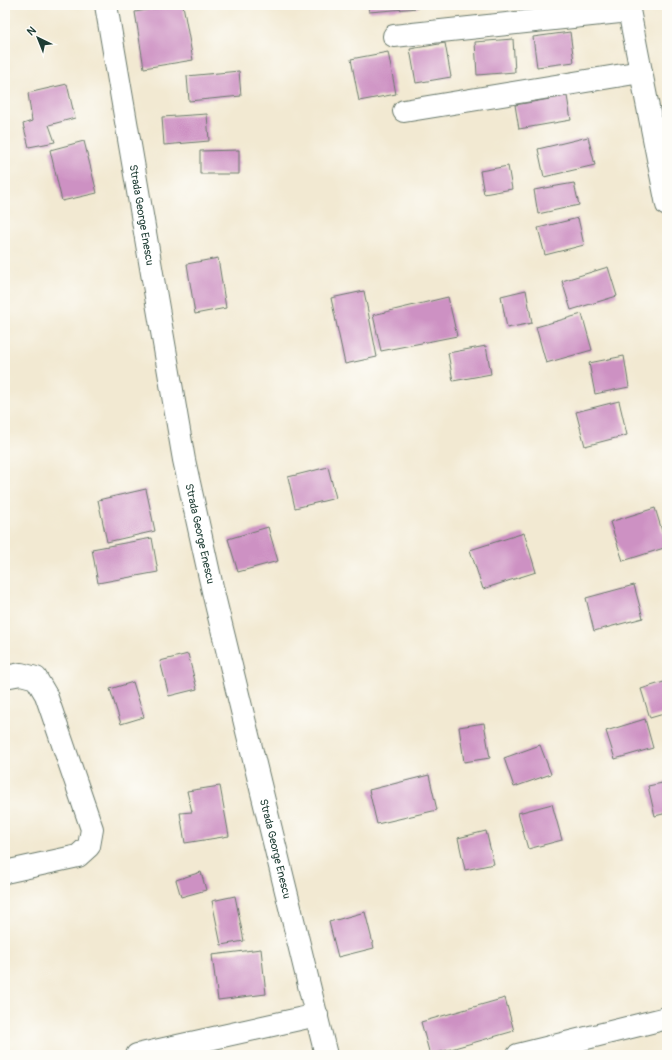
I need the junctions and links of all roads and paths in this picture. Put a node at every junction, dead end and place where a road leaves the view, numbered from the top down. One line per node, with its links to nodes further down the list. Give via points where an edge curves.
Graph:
1 (106, 5): 9 (street, Strada George Enescu, via 184,460 214,596)
2 (628, 8): 3 (street); 4 (street)
3 (394, 36)
4 (641, 72): 5 (street); 6 (street)
5 (404, 111)
6 (667, 205)
7 (5, 677): 8 (street, via 20,674 36,678 46,695 92,829 89,846 78,856)
8 (5, 872)
9 (316, 1015): 11 (street); 12 (street, Strada George Enescu)
10 (667, 1018): 13 (street)
11 (137, 1055)
12 (326, 1055)
13 (518, 1055)

